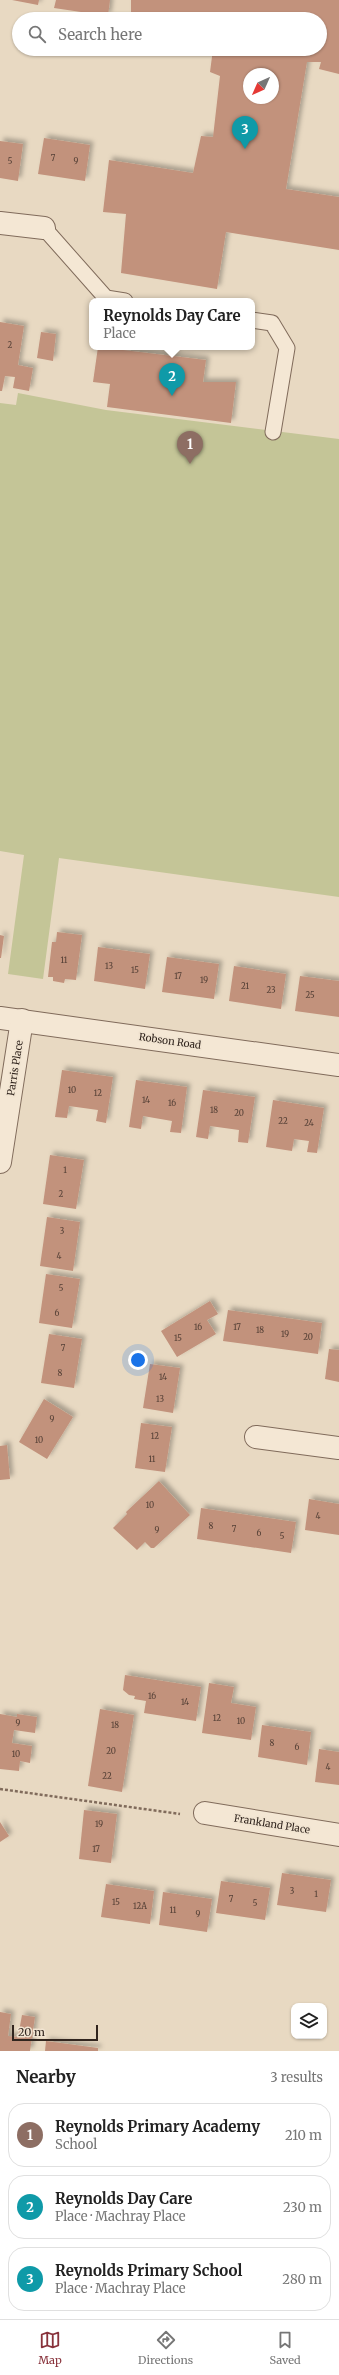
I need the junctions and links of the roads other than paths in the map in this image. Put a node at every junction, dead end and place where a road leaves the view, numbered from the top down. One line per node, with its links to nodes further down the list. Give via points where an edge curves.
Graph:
1 (0, 223): 2 (street)
2 (44, 228): 3 (lane)
3 (106, 298)
4 (255, 320): 5 (lane, via 272,323 287,348)
5 (273, 432)
6 (0, 1018): 7 (street, Robson Road)
7 (22, 1020): 8 (street, Robson Road); 9 (street, Parris Place)
8 (339, 1065)
9 (0, 1162)
10 (256, 1437): 11 (street)
11 (339, 1448)
12 (205, 1813): 13 (street, Frankland Place)
13 (339, 1835)

